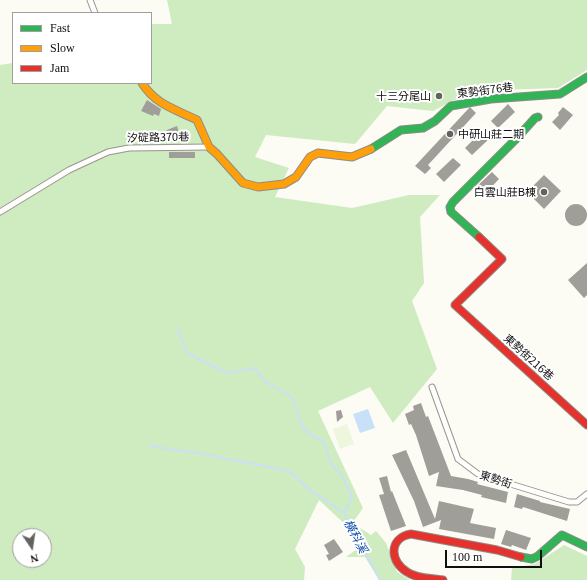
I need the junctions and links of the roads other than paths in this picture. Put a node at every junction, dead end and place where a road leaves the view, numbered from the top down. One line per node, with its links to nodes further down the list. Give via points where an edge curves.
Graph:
1 (90, 0): 2 (street)
2 (95, 12)
3 (587, 77): 6 (street, 東勢街76巷, via 560,94 491,99 451,106 423,128 401,130 359,155 313,155 296,177 284,184 258,187 243,183)
4 (143, 84): 6 (street, 汐碇路370巷, via 159,104 197,120)
5 (538, 117): 9 (street, 東勢街216巷, via 450,207 451,212 502,258 455,305)
6 (210, 147): 7 (street, 汐碇路370巷, via 129,148 108,152 68,170)
7 (0, 212)
8 (432, 387): 10 (street, 東勢街, via 458,459 478,474 569,502 577,502)
9 (587, 425)
10 (587, 494)
11 (587, 547): 12 (street, via 562,535 538,556 527,559 497,550 411,534 398,538 394,547 395,554 405,572)
12 (443, 580)

